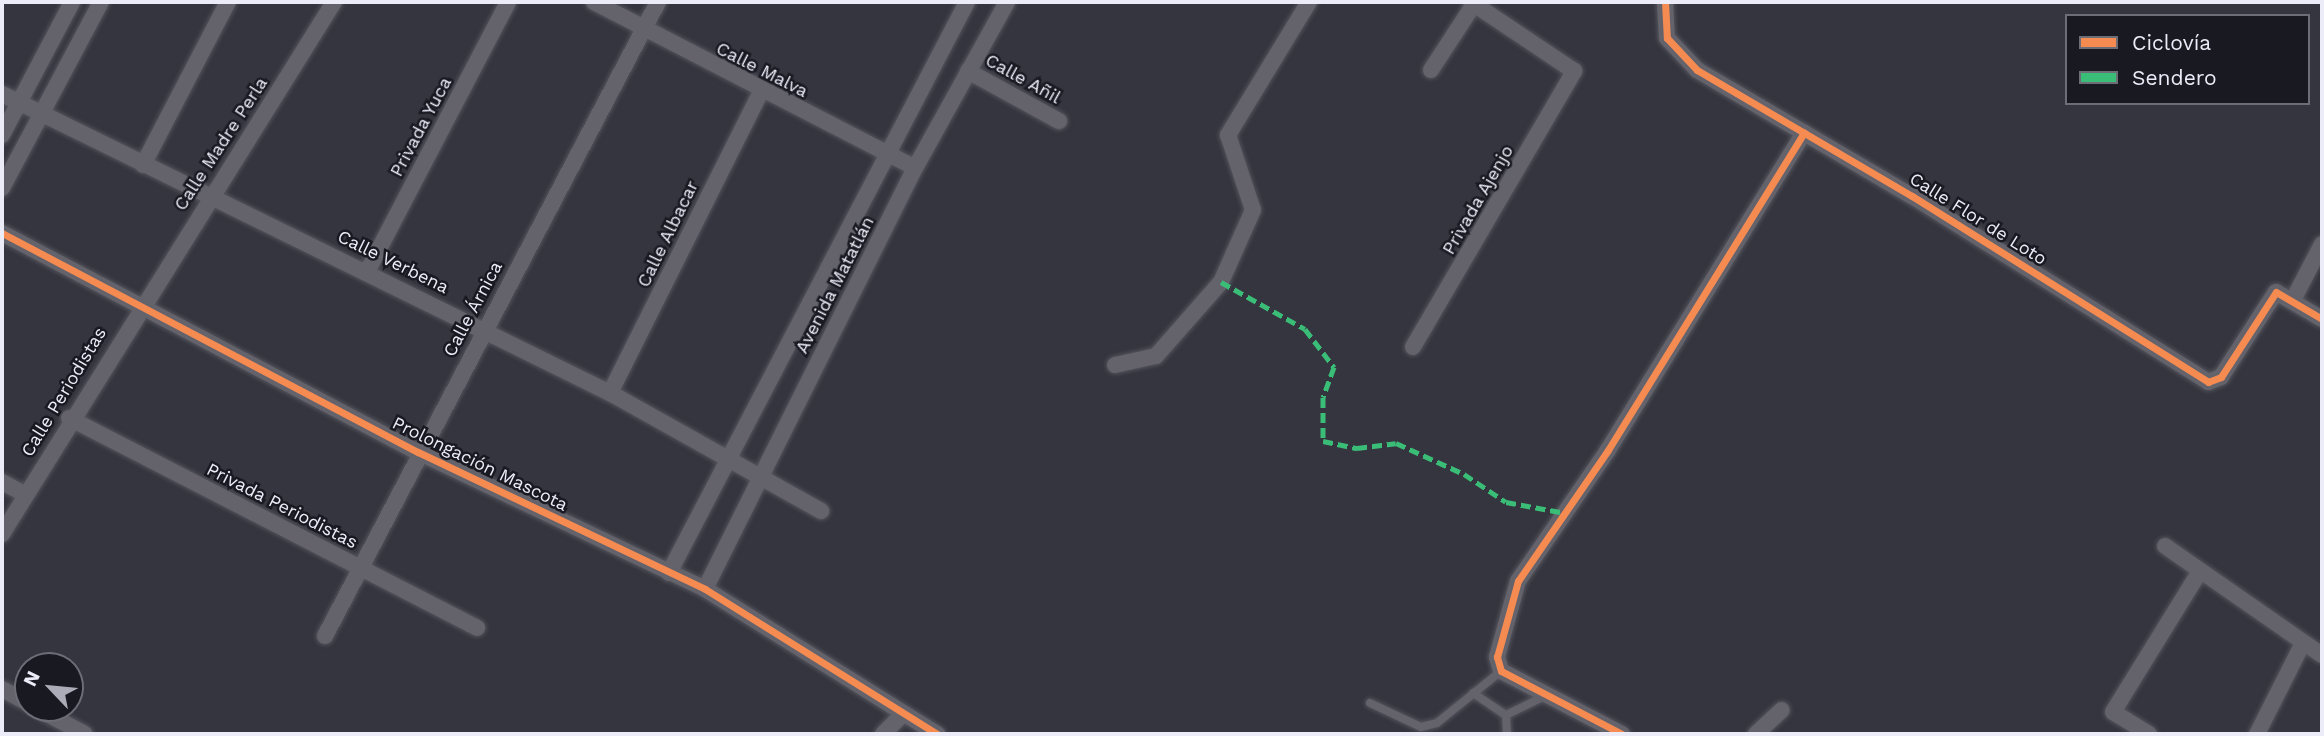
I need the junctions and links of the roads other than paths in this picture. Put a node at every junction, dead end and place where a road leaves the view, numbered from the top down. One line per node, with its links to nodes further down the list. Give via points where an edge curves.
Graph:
1 (72, 2): 18 (street)
2 (101, 2): 19 (street)
3 (228, 2): 24 (street)
4 (334, 2): 27 (street, Calle Madre Perla)
5 (508, 2): 30 (street, Privada Yuca)
6 (594, 2): 13 (street, Calle Malva)
7 (658, 2): 13 (street, Calle Árnica)
8 (967, 2): 23 (street, Avenida Matatlán)
9 (1007, 2): 15 (street, Avenida Matatlán)
10 (1309, 2): 36 (street, via 1228,135 1253,210 1249,229 1221,282 1156,356)
11 (1665, 2): 21 (street, Calle Flor de Loto, via 1667,38 1697,70)
12 (1472, 3): 14 (street); 35 (street, Privada Ajenjo, via 1574,71)
13 (644, 30): 17 (street, Calle Malva); 34 (street, Calle Árnica)
14 (1431, 70)
15 (968, 71): 20 (street, Calle Añil); 25 (street, Avenida Matatlán)
16 (2, 93): 18 (street, Calle Verbena)
17 (760, 93): 23 (street, Calle Malva); 37 (street, Calle Albacar)
18 (18, 104): 19 (street, Calle Verbena); 22 (street)
19 (40, 116): 24 (street, Calle Verbena); 26 (street)
20 (1059, 121)
21 (1804, 133): 31 (street, Calle Flor de Loto, via 2208,382 2221,376 2276,292); 55 (street, via 1608,450 1531,555 1511,602 1497,657)
22 (2, 135)
23 (884, 153): 25 (street, Calle Malva); 40 (street, Avenida Matatlán)
24 (142, 165): 27 (street, Calle Verbena)
25 (915, 168): 41 (street, Avenida Matatlán)
26 (2, 188)
27 (209, 194): 30 (street, Calle Verbena); 32 (street, Calle Madre Perla)
28 (2, 233): 32 (street, Prolongación Mascota)
29 (2322, 244): 31 (street)
30 (368, 271): 34 (street, Calle Verbena)
31 (2293, 300): 33 (street)
32 (142, 309): 38 (street, Calle Periodistas); 39 (street, Prolongación Mascota)
33 (2322, 318)
34 (484, 329): 37 (street, Calle Verbena); 39 (street, Calle Árnica)
35 (1413, 347)
36 (1115, 365)
37 (610, 393): 40 (street, Calle Verbena)
38 (69, 418): 43 (street, Calle Periodistas); 47 (street, Privada Periodistas)
39 (418, 452): 47 (street, Calle Árnica); 48 (street, Prolongación Mascota)
40 (727, 458): 41 (street, Calle Verbena); 48 (street, Avenida Matatlán)
41 (761, 477): 44 (street, Calle Verbena); 50 (street, Avenida Matatlán)
42 (2, 482): 43 (street)
43 (25, 494): 45 (street, Calle Periodistas)
44 (821, 511)
45 (2, 534)
46 (2165, 546): 49 (street)
47 (360, 568): 51 (street, Privada Periodistas); 52 (street, Calle Árnica)
48 (669, 573): 50 (street, Prolongación Mascota)
49 (2199, 573): 53 (street); 69 (street, via 2113,712)
50 (705, 589): 60 (street, Prolongación Mascota)
51 (477, 628)
52 (325, 636)
53 (2302, 645): 54 (street); 70 (street)
54 (2322, 655)
55 (1501, 671): 56 (lane); 57 (street)
56 (1473, 693): 58 (lane, via 1437,723 1422,727); 61 (lane)
57 (1545, 696): 61 (lane); 67 (street)
58 (1370, 703)
59 (1782, 710): 68 (street)
60 (902, 715): 64 (street); 65 (street, Prolongación Mascota)
61 (1506, 715): 66 (lane)
62 (62, 722): 63 (street)
63 (85, 734)
64 (883, 734)
65 (937, 734)
66 (1507, 734)
67 (1622, 734)
68 (1756, 734)
69 (2149, 734)
70 (2257, 734)

